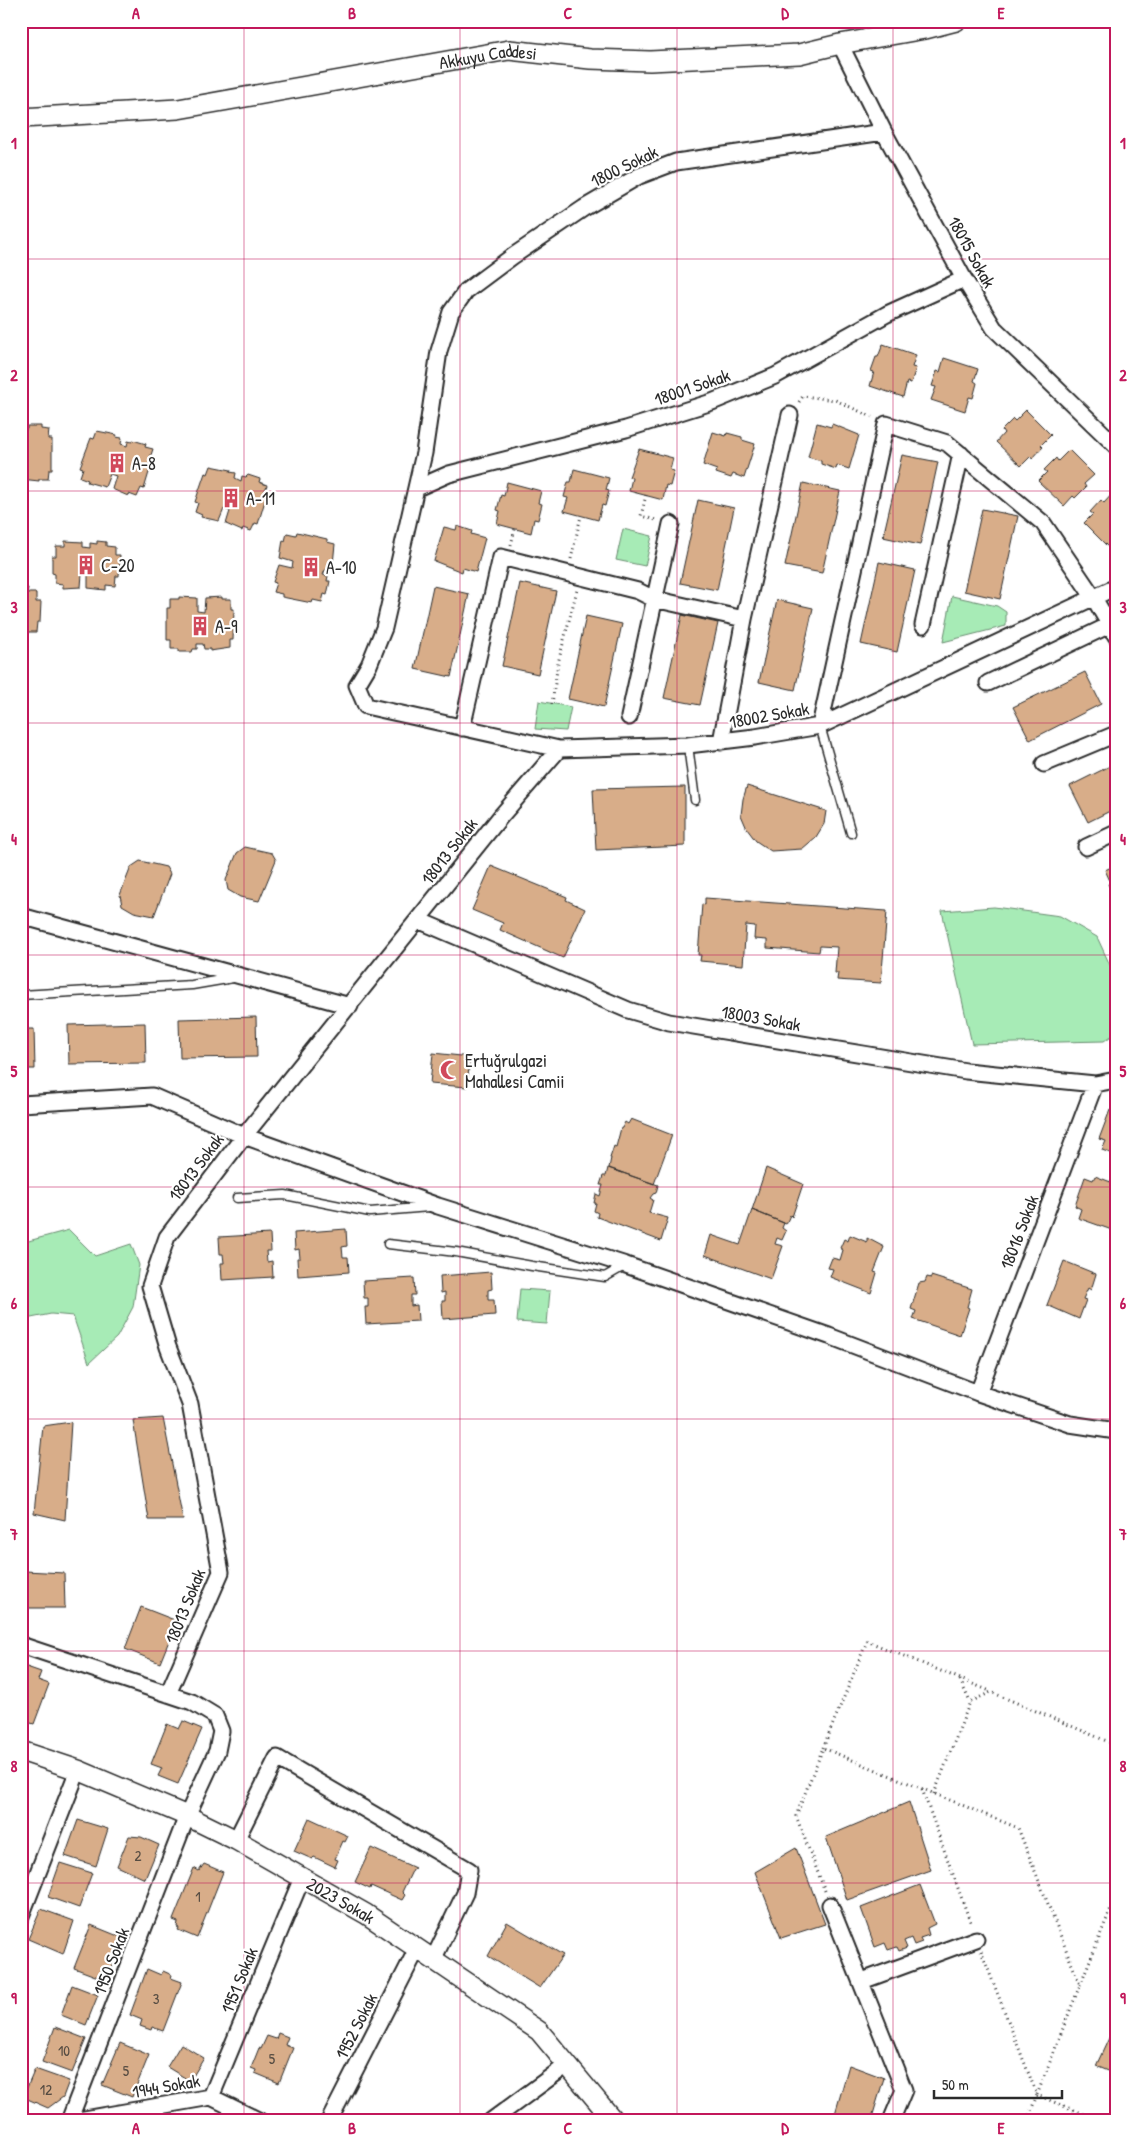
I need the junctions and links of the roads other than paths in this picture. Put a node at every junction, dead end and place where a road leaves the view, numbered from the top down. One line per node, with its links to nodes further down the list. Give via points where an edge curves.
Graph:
1 (956, 21): 2 (street, Akkuyu Caddesi, via 925,30)
2 (840, 44): 3 (street, Akkuyu Caddesi, via 799,54 650,61 590,59 509,50 178,109); 4 (street, 18015 Sokak)
3 (21, 118)
4 (884, 132): 5 (street, 18015 Sokak); 9 (street, 1800 Sokak, via 676,162 639,176 584,208 466,291 452,312 439,351)
5 (964, 279): 7 (street, 18015 Sokak, via 994,328); 9 (street, 18001 Sokak, via 887,314 775,376 712,402 626,429 449,474)
6 (790, 415): 14 (street)
7 (1116, 446)
8 (962, 454): 12 (street, via 1043,523); 15 (street); 19 (street, via 947,443 886,424)
9 (417, 488): 20 (street, 18002 Sokak, via 384,628 357,685 366,706)
10 (671, 524): 13 (street)
11 (1116, 587): 12 (street, 18002 Sokak)
12 (1094, 598): 16 (street); 19 (street, 18002 Sokak)
13 (654, 600): 14 (street); 18 (street); 20 (street, via 638,592 500,557)
14 (744, 620): 22 (street)
15 (923, 625)
16 (1114, 627): 17 (street)
17 (988, 683)
18 (629, 718)
19 (820, 726): 22 (street, 18002 Sokak); 27 (lane)
20 (462, 728): 24 (street, 18002 Sokak)
21 (1116, 734): 25 (street)
22 (721, 742): 23 (street, 18002 Sokak)
23 (688, 745): 24 (street, 18002 Sokak); 26 (lane)
24 (559, 749): 31 (street, 18013 Sokak)
25 (1044, 764)
26 (695, 800)
27 (851, 833)
28 (1116, 833): 29 (street)
29 (1086, 847)
30 (21, 916): 32 (street)
31 (418, 920): 34 (street, 18013 Sokak); 36 (street, 18003 Sokak, via 628,1010 669,1022 966,1071)
32 (242, 977): 33 (lane, via 192,985); 34 (street)
33 (21, 995)
34 (350, 1006): 38 (street, 18013 Sokak)
35 (1116, 1080): 36 (street, 18003 Sokak)
36 (1095, 1084): 43 (street, 18016 Sokak)
37 (21, 1104): 38 (street, via 152,1096)
38 (244, 1136): 40 (street); 46 (street, 18013 Sokak, via 167,1237 150,1286 168,1347 190,1404 221,1572)
39 (237, 1198): 40 (lane, via 285,1194 370,1212)
40 (438, 1206): 42 (street)
41 (388, 1244): 42 (lane, via 605,1277)
42 (626, 1265): 43 (street, via 829,1336)
43 (978, 1393): 44 (street, via 1070,1424)
44 (1116, 1431)
45 (21, 1645): 46 (street, 1950 Sokak)
46 (168, 1694): 49 (street, 1950 Sokak, via 192,1702 215,1716 221,1731 217,1751)
47 (21, 1751): 48 (street, 2023 Sokak)
48 (78, 1770): 49 (street, 2023 Sokak); 53 (street)
49 (187, 1816): 50 (street, 2023 Sokak); 61 (street, 1950 Sokak)
50 (236, 1840): 51 (street, 2023 Sokak); 56 (street, via 277,1758 438,1850 469,1870 465,1893)
51 (302, 1878): 55 (street, 2023 Sokak, via 366,1914); 59 (street, 1951 Sokak)
52 (830, 1905): 57 (street)
53 (21, 1916)
54 (976, 1938): 57 (street)
55 (417, 1948): 56 (street, 2023 Sokak); 64 (street, 1952 Sokak)
56 (434, 1960): 58 (street, 2023 Sokak, via 539,2031)
57 (862, 1981): 66 (street, via 904,2090)
58 (567, 2065): 60 (street); 65 (street, 2023 Sokak)
59 (211, 2097): 62 (street, 1944 Sokak); 63 (street, 1944 Sokak)
60 (495, 2120)
61 (69, 2121)
62 (73, 2121)
63 (260, 2121)
64 (329, 2121)
65 (614, 2121)
66 (891, 2121)

